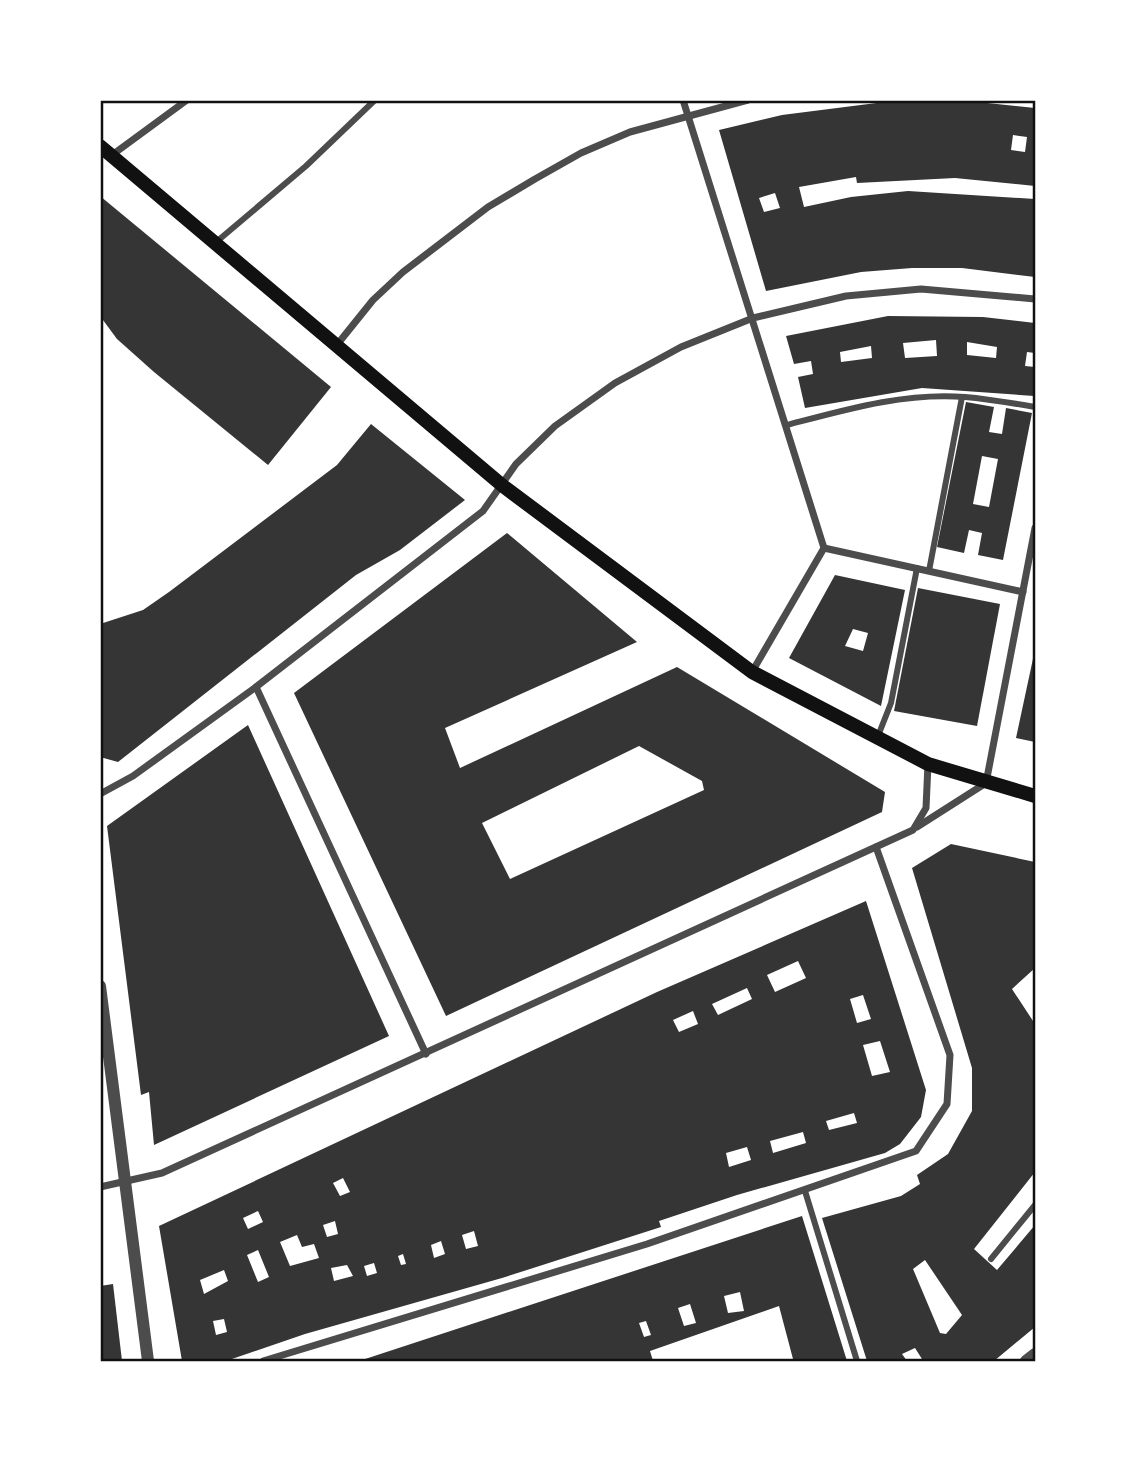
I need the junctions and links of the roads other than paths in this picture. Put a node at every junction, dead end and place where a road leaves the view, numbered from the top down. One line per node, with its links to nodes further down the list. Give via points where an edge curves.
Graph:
1 (187, 100): 7 (street)
2 (375, 100): 8 (street)
3 (683, 100): 5 (street)
4 (748, 100): 5 (street)
5 (688, 115): 10 (street); 11 (street, via 582,153 488,207 403,272 373,300)
6 (100, 146): 7 (main road)
7 (112, 156): 8 (main road)
8 (214, 244): 11 (main road)
9 (1035, 299): 10 (street, via 921,289 846,296)
10 (753, 318): 14 (street); 15 (street, via 681,347 615,383 555,426 516,464)
11 (336, 347): 15 (main road)
12 (962, 397): 13 (street); 14 (street, via 899,400); 19 (street)
13 (1035, 407)
14 (787, 425): 17 (street)
15 (503, 486): 21 (main road); 22 (street, via 483,511)
16 (1035, 528): 20 (street)
17 (824, 548): 18 (street); 21 (street)
18 (917, 568): 19 (street); 23 (street, via 891,703)
19 (929, 571): 20 (street)
20 (1023, 592): 25 (street)
21 (752, 672): 23 (main road)
22 (256, 687): 26 (street, via 133,776); 31 (street)
23 (877, 737): 24 (main road)
24 (928, 764): 25 (main road); 28 (street, via 926,808)
25 (986, 783): 27 (main road); 28 (street)
26 (100, 794)
27 (1035, 796)
28 (913, 830): 29 (street)
29 (876, 847): 31 (street); 34 (street, via 950,1055 947,1104 916,1151)
30 (100, 986): 32 (street)
31 (426, 1054): 32 (street, via 162,1173)
32 (123, 1182): 33 (street); 38 (street)
33 (100, 1187)
34 (805, 1191): 39 (street); 40 (street)
35 (1035, 1205): 36 (street)
36 (991, 1259)
37 (1035, 1354): 41 (street)
38 (148, 1361)
39 (263, 1361)
40 (857, 1361)
41 (1026, 1361)

